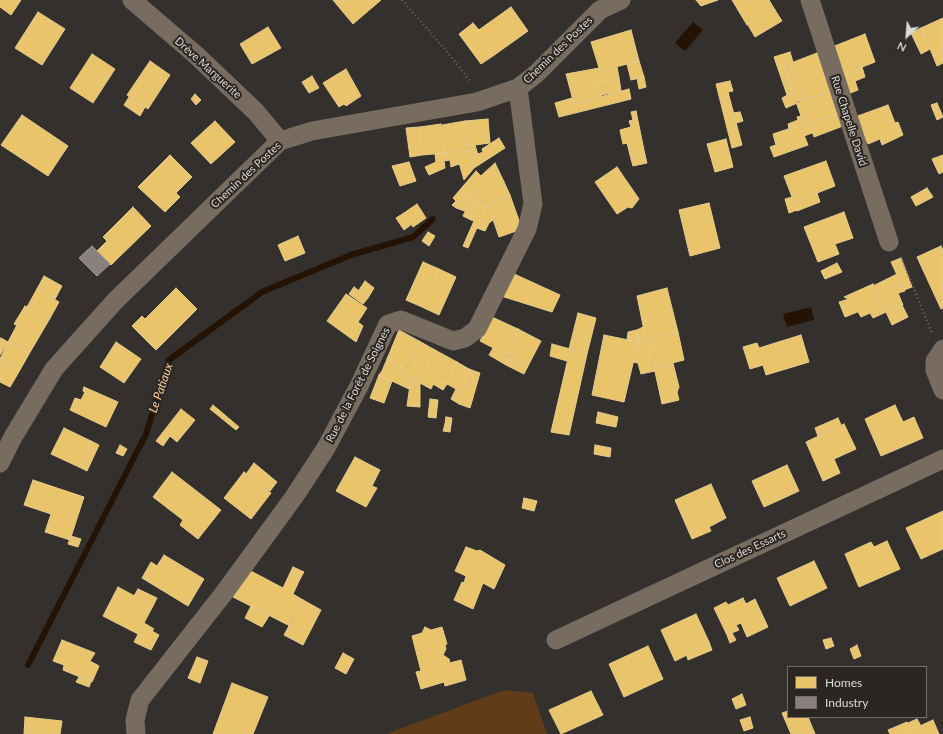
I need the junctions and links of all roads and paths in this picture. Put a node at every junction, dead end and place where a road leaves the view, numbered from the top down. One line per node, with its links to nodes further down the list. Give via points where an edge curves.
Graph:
1 (132, 0): 7 (street, Drève Marguerite, via 196,55 256,112)
2 (402, 0): 5 (path)
3 (621, 0): 6 (street, Chemin des Postes, via 600,10 536,74)
4 (810, 0): 8 (street, Rue Chapelle David)
5 (470, 79)
6 (518, 88): 7 (street, Chemin des Postes, via 477,102 312,131); 14 (street, Rue de la Forêt de Soignes, via 532,204 527,229 477,329 465,338 453,341 401,320 388,324 334,434 294,498 140,700 135,720)
7 (280, 141): 12 (street, Chemin des Postes, via 115,301 54,370 12,437)
8 (889, 242): 9 (path, via 900,253)
9 (942, 351): 10 (street, via 936,361 935,370)
10 (943, 390)
11 (943, 459): 13 (street, Clos des Essarts)
12 (0, 463)
13 (556, 640)
14 (136, 734)

